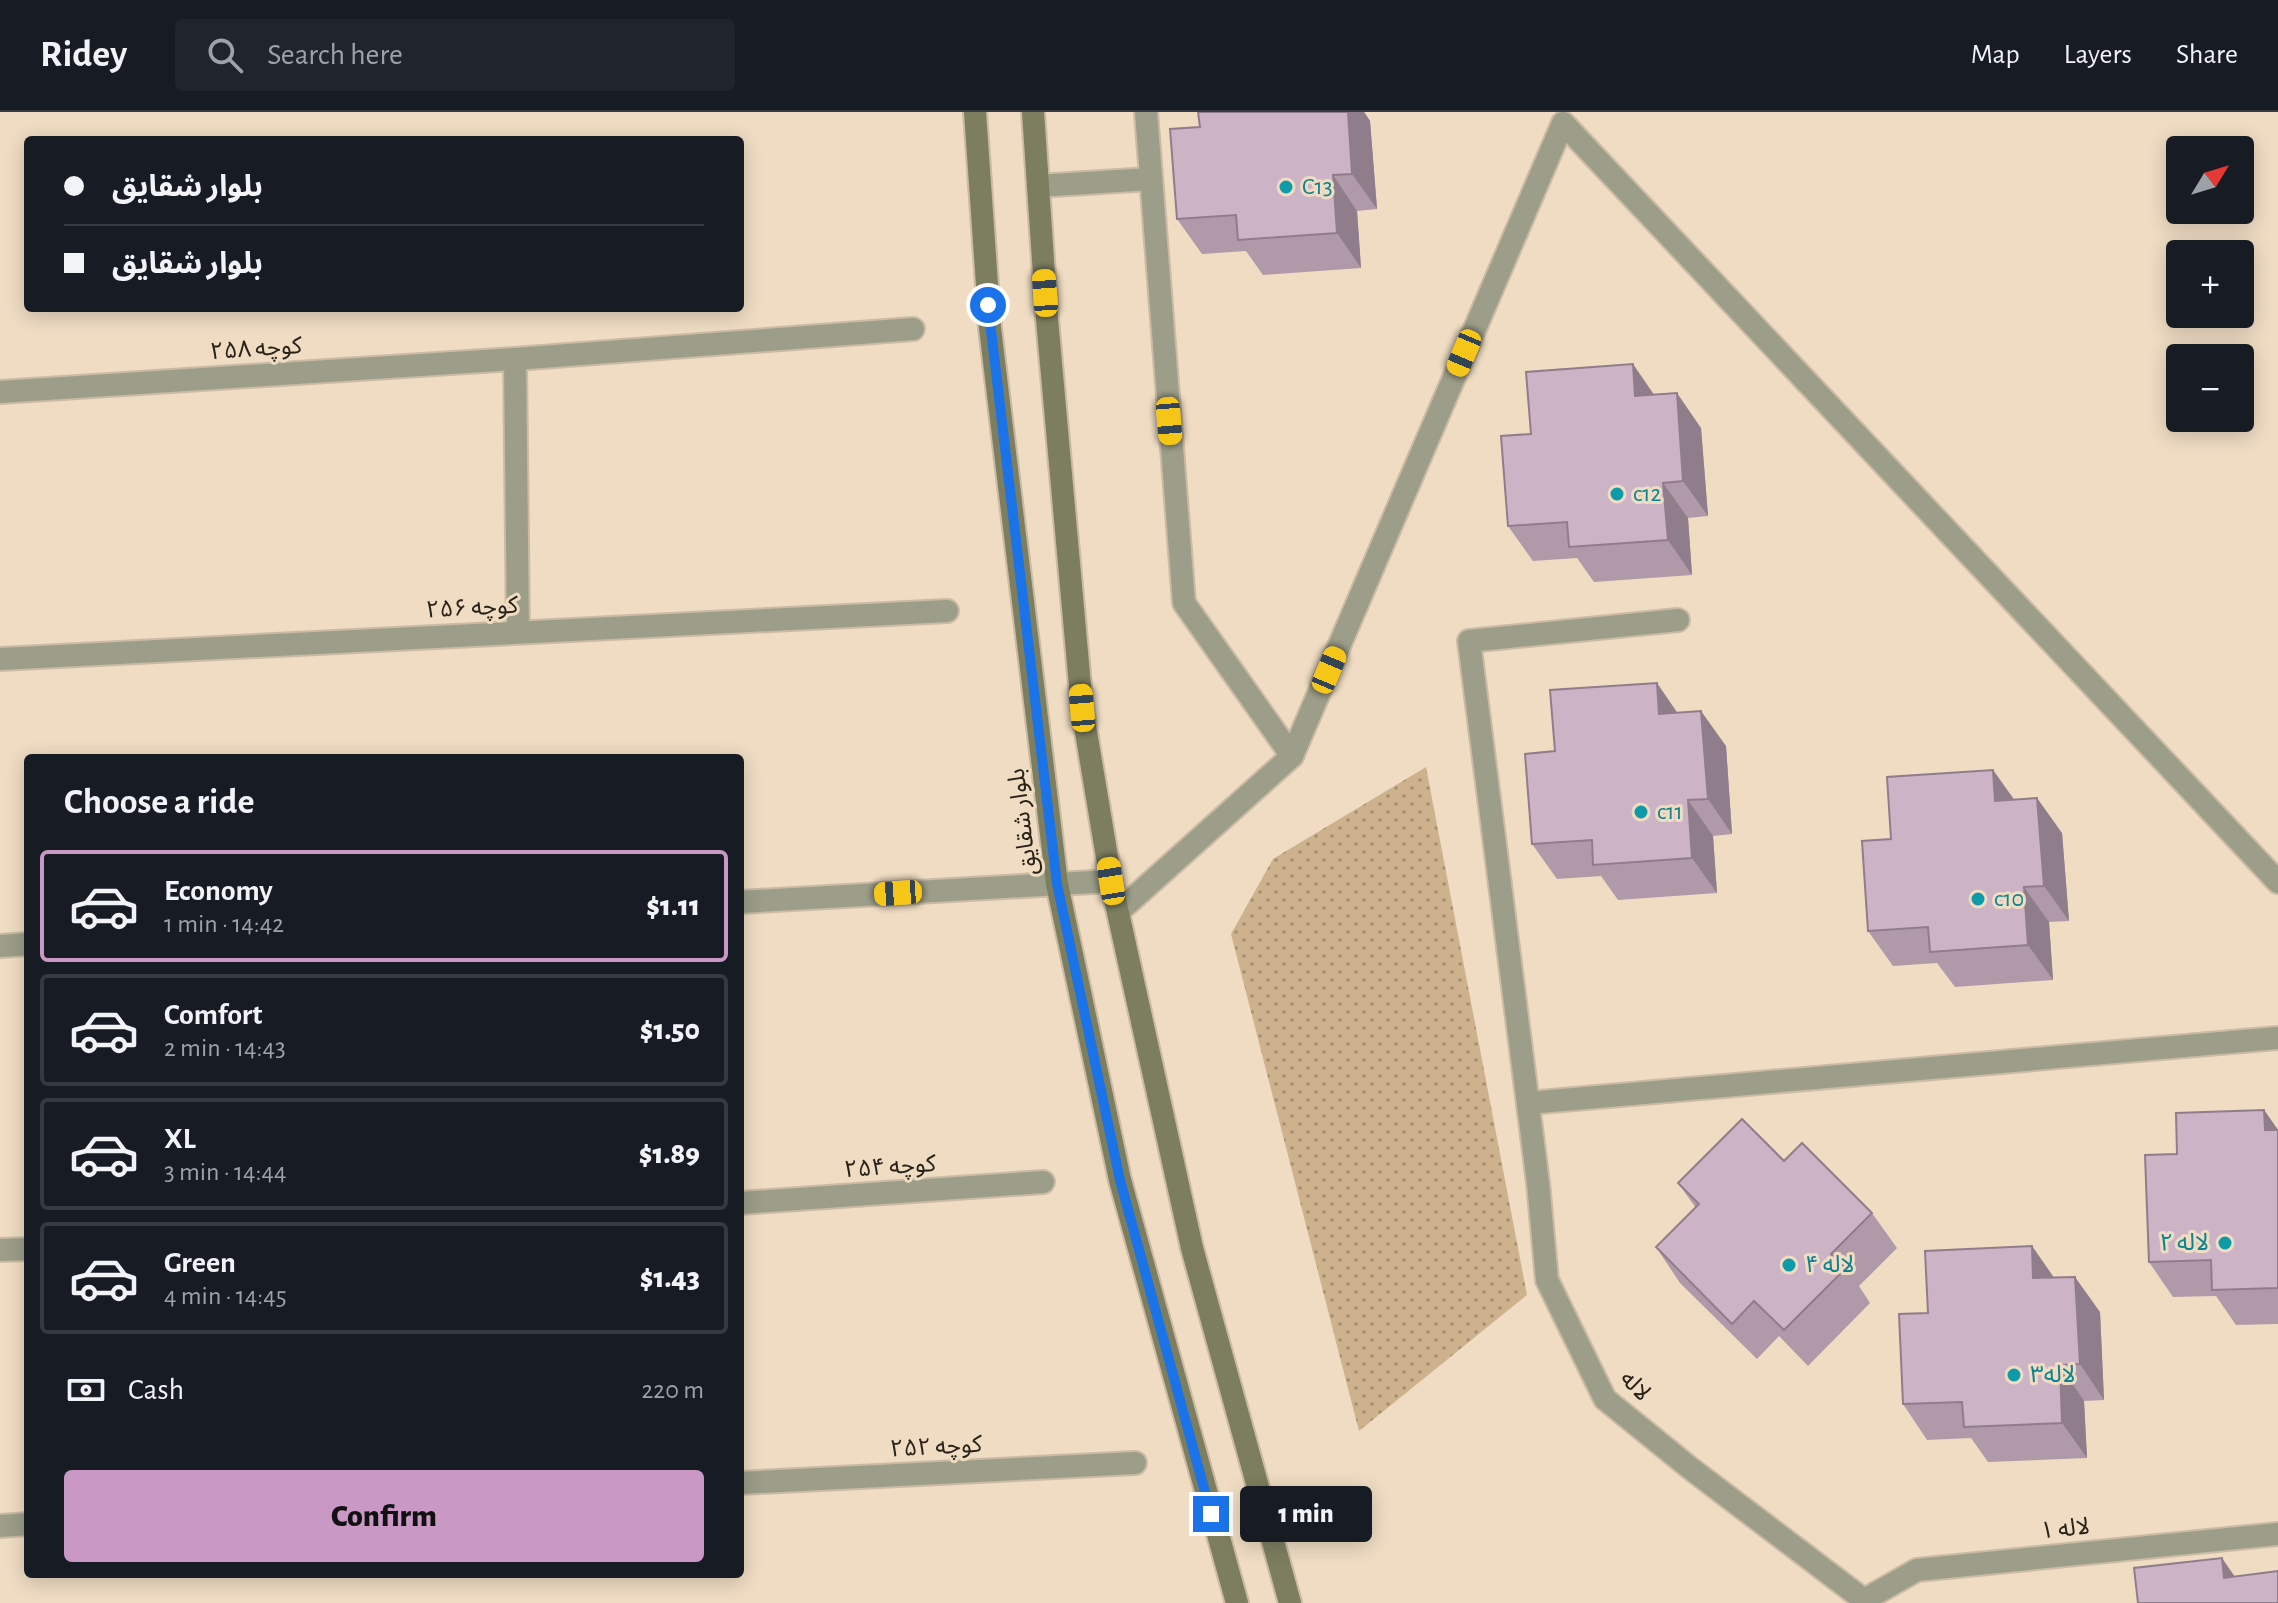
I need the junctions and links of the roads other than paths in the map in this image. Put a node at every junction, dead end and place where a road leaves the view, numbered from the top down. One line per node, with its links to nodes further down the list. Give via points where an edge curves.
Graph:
1 (975, 112): 16 (main road, بلوار شقایق, via 990,328)
2 (1033, 112): 5 (main road)
3 (1146, 112): 4 (street)
4 (1150, 179): 5 (street); 13 (street, via 1184,603)
5 (1038, 186): 14 (main road, via 1082,708)
6 (913, 329): 7 (street, کوچه ۲۵۸)
7 (515, 359): 8 (street, کوچه ۲۵۸); 11 (street)
8 (0, 392)
9 (947, 611): 11 (street, کوچه ۲۵۶)
10 (1678, 620): 22 (street, لاله, via 1469,641)
11 (518, 632): 12 (street, کوچه ۲۵۶)
12 (0, 659)
13 (1292, 756): 15 (street, via 1563,123); 18 (street)
14 (1111, 881): 16 (street); 18 (main road)
15 (2278, 882)
16 (1057, 884): 17 (street); 33 (main road, بلوار شقایق, via 1120,1180)
17 (744, 902)
18 (1118, 912): 34 (main road, via 1192,1248)
19 (24, 944): 20 (street)
20 (0, 946)
21 (2278, 1038): 22 (street)
22 (1528, 1103): 32 (street, لاله, via 1547,1280 1605,1399)
23 (1043, 1182): 24 (street, کوچه ۲۵۴)
24 (744, 1203)
25 (24, 1249): 26 (street)
26 (0, 1250)
27 (1135, 1463): 28 (street, کوچه ۲۵۲)
28 (744, 1483)
29 (24, 1524): 30 (street)
30 (0, 1526)
31 (2278, 1534): 32 (street, لاله ۱, via 1917,1570)
32 (1866, 1601)
33 (1237, 1603)
34 (1290, 1603)

